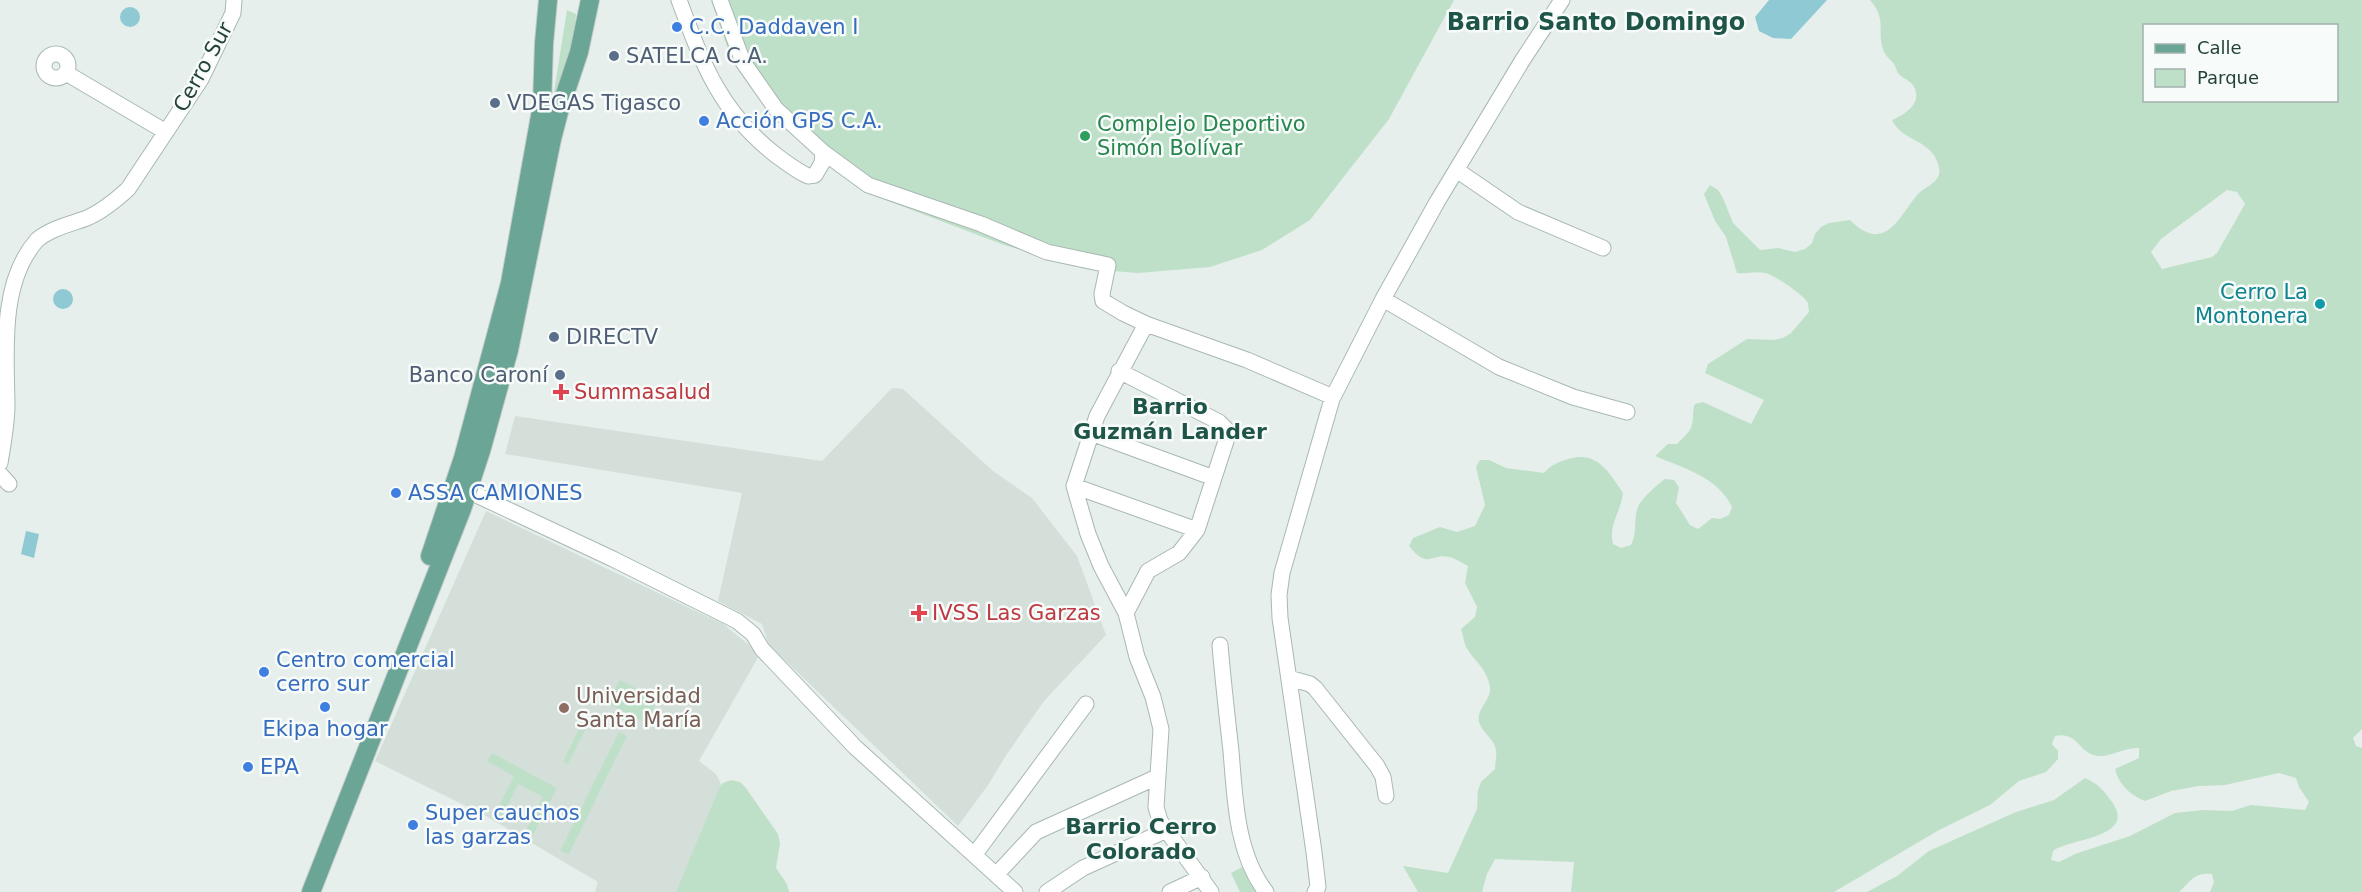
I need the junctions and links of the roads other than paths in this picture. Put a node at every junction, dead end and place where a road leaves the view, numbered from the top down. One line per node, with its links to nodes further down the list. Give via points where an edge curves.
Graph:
1 (234, 0): 8 (street, Cerro Sur, via 233,13 201,78)
2 (548, 0): 33 (main road, via 542,105 510,283 463,458 377,698)
3 (590, 0): 21 (main road, via 579,52 552,139 509,350)
4 (679, 0): 9 (street, via 713,85 753,137 808,177 819,169)
5 (720, 0): 9 (street, via 743,62 776,109)
6 (1562, 0): 10 (street)
7 (71, 63): 8 (street, Cerro Sur)
8 (166, 132): 18 (street, Cerro Sur, via 128,189 90,216 39,237 25,252 12,277 5,300 7,407)
9 (823, 152): 13 (street, via 868,185 981,224 1047,252 1108,265 1103,301)
10 (1458, 171): 11 (street, via 1518,212); 12 (street)
11 (1603, 248)
12 (1383, 299): 15 (street); 16 (street, via 1499,367 1573,397)
13 (1146, 324): 14 (street); 15 (street, via 1247,360)
14 (1119, 371): 17 (street); 19 (street, via 1226,429)
15 (1333, 397): 25 (street, via 1282,573 1280,618)
16 (1627, 412)
17 (1091, 433): 19 (street); 20 (street)
18 (0, 464)
19 (1214, 478): 22 (street)
20 (1074, 486): 22 (street); 23 (street, via 1101,566)
21 (468, 491): 30 (street, via 737,621 855,747); 34 (main road)
22 (1197, 530): 23 (street, via 1179,552 1148,572)
23 (1126, 613): 27 (street, via 1161,729)
24 (1220, 645): 39 (street, via 1238,818 1246,852)
25 (1289, 678): 28 (street, via 1316,688 1377,766); 40 (street, via 1314,852 1318,887)
26 (1086, 704): 30 (street)
27 (1157, 777): 29 (street, via 1156,807); 31 (street, via 1036,832)
28 (1386, 796)
29 (1167, 830): 32 (street); 36 (street, via 1083,868)
30 (975, 854): 31 (street)
31 (996, 875): 35 (street)
32 (1202, 878): 37 (street); 38 (street)
33 (298, 892)
34 (311, 892)
35 (1015, 892)
36 (1047, 892)
37 (1170, 892)
38 (1211, 892)
39 (1266, 892)
40 (1315, 892)

